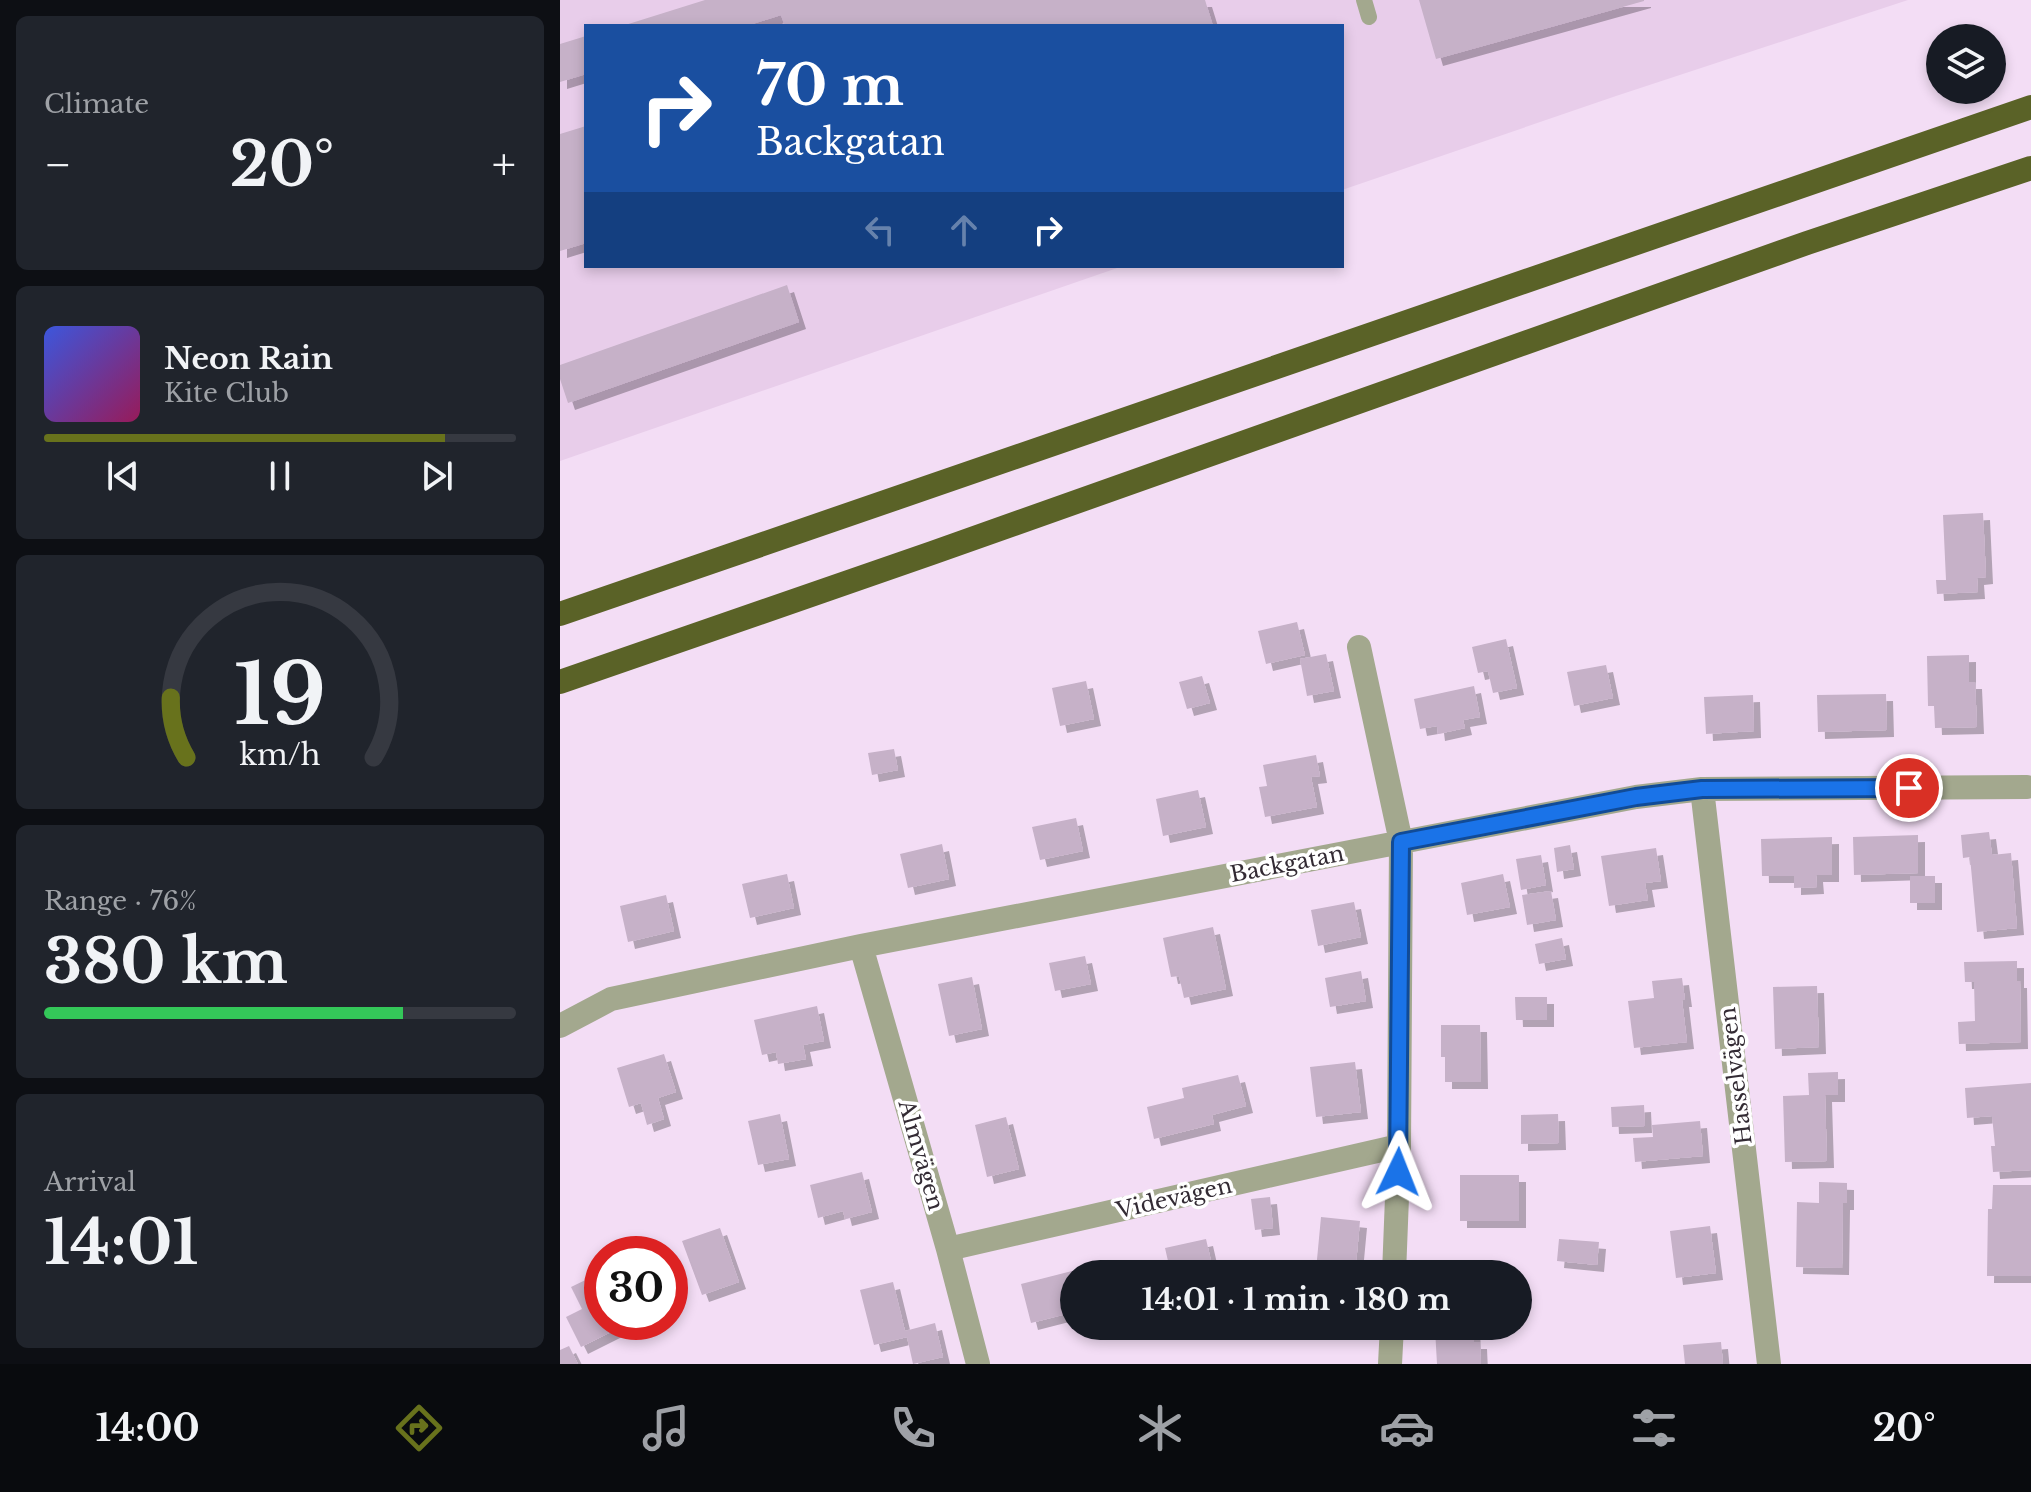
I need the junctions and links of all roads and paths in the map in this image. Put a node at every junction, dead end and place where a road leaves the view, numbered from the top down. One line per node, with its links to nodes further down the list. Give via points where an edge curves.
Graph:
1 (1364, 0): 2 (lane)
2 (1369, 17)
3 (2031, 107): 5 (highway)
4 (2031, 168): 7 (highway)
5 (560, 614)
6 (1359, 647): 10 (street)
7 (560, 682)
8 (2027, 787): 9 (street, Backgatan)
9 (1702, 789): 10 (street, Backgatan); 19 (street, Hasselvägen)
10 (1401, 842): 11 (street, Backgatan); 13 (street)
11 (861, 946): 12 (street, Backgatan, via 611,999); 14 (street, Almvägen)
12 (560, 1026)
13 (1399, 1146): 14 (street, Videvägen); 15 (street)
14 (948, 1249): 17 (street, Almvägen)
15 (1395, 1260)
16 (1391, 1340): 18 (street)
17 (978, 1364)
18 (1390, 1364)
19 (1769, 1364)

